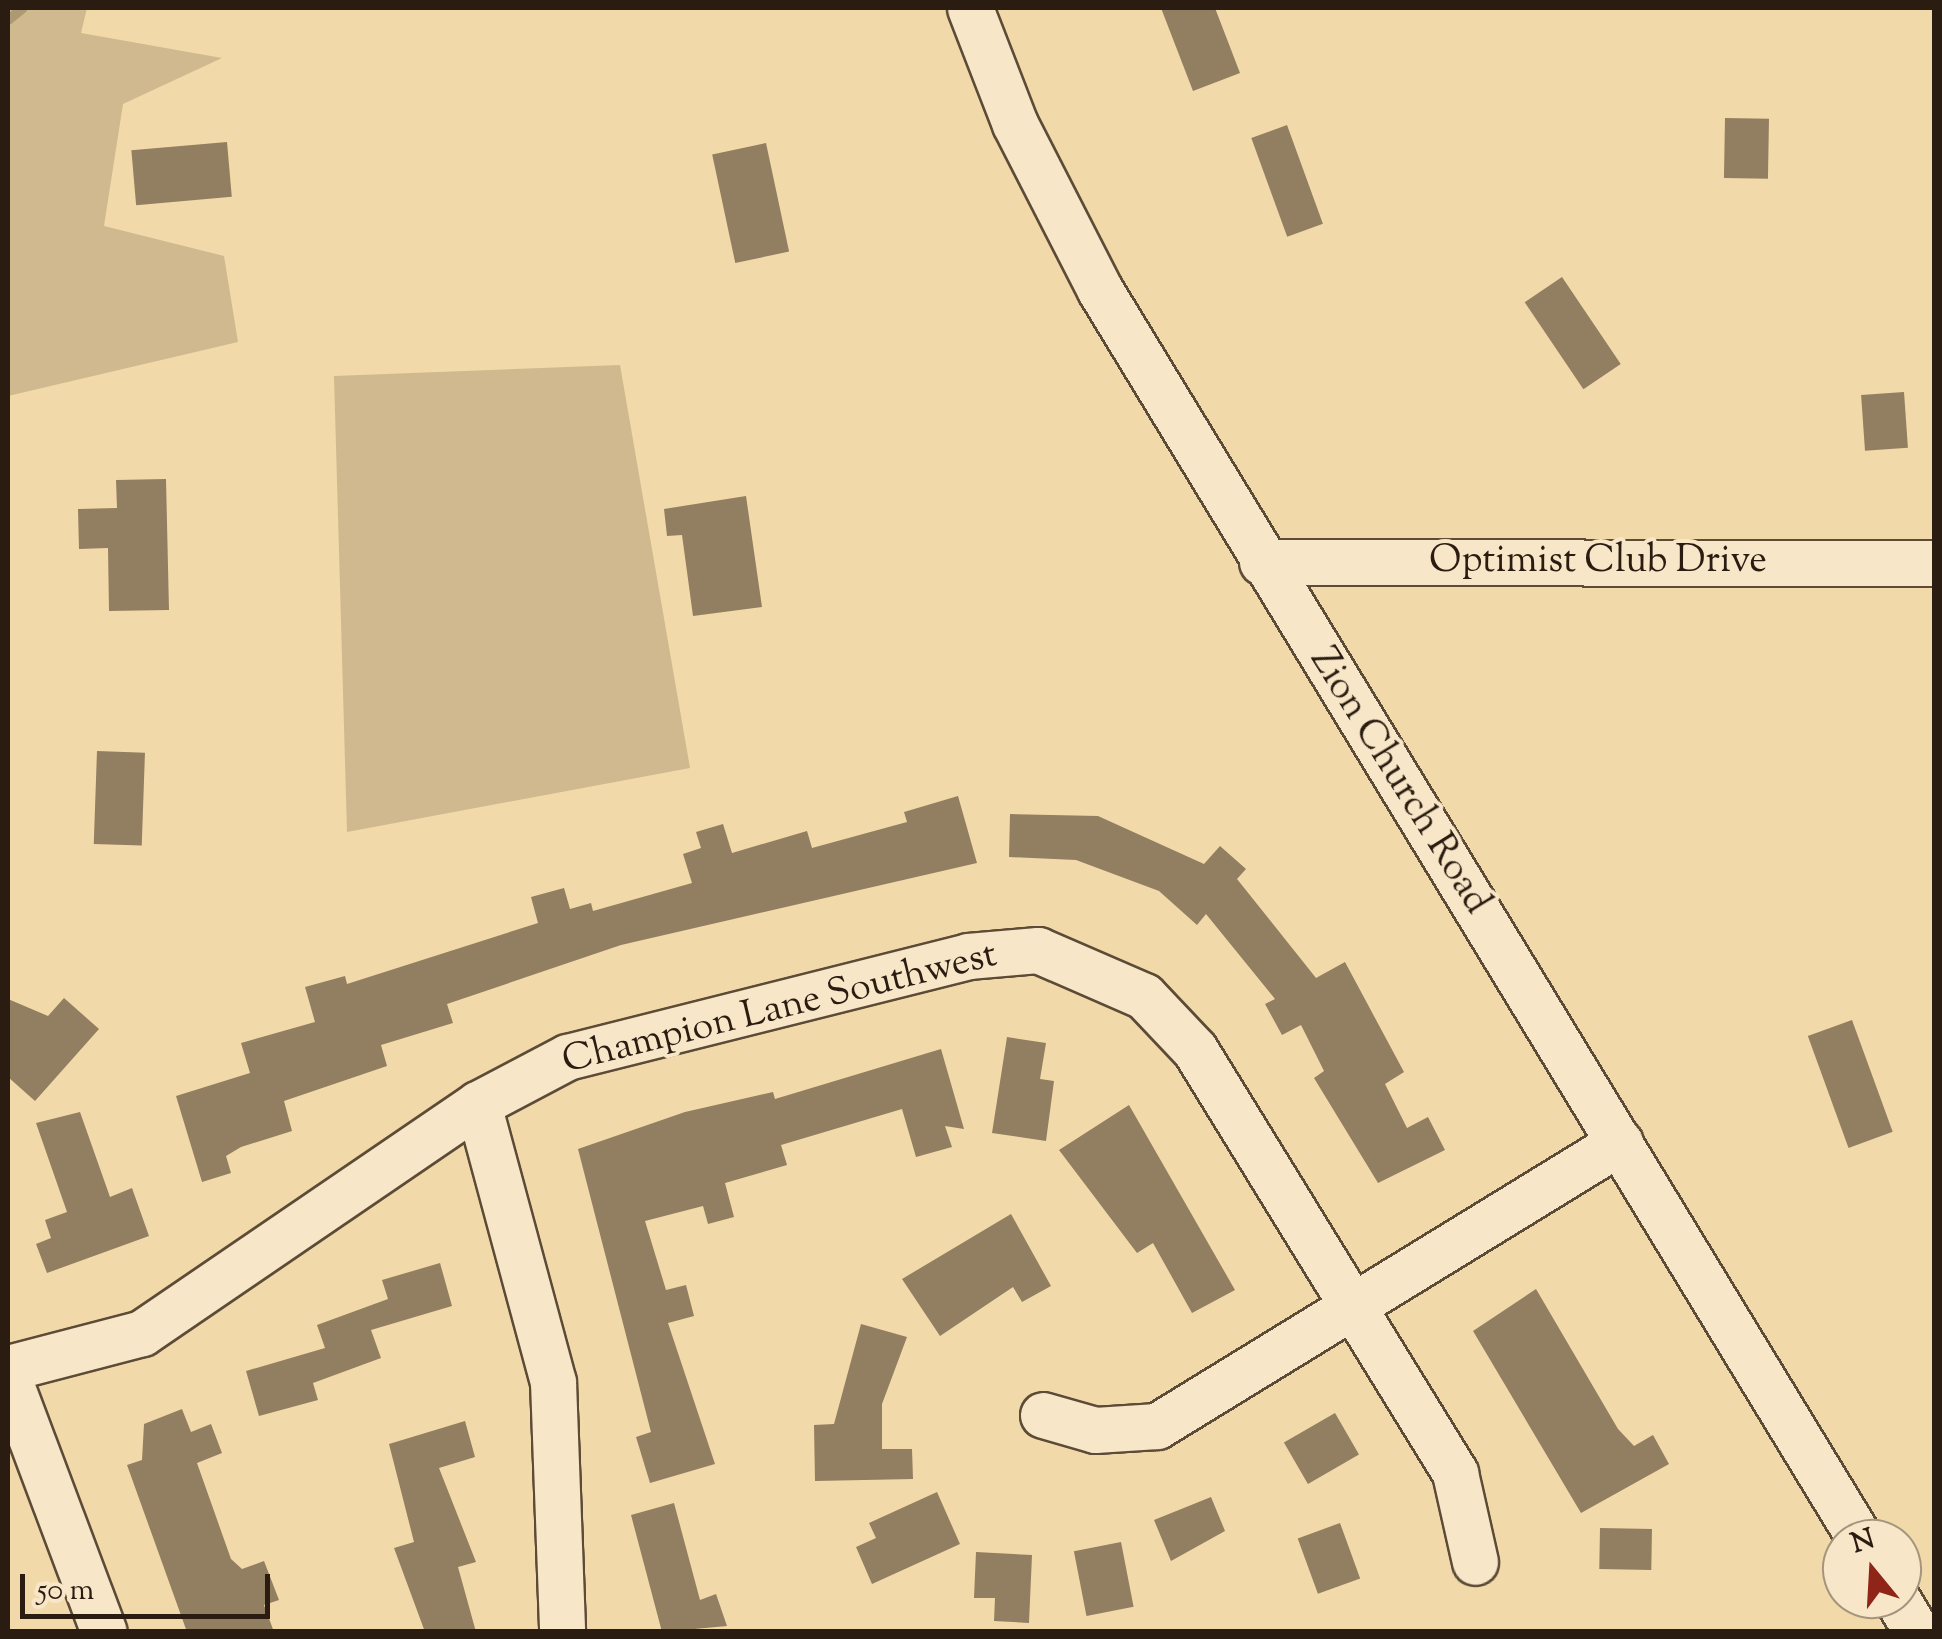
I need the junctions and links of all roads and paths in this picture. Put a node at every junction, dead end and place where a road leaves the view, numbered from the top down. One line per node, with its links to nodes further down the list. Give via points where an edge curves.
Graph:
1 (970, 8): 2 (street, Zion Church Road, via 1046,192)
2 (1262, 562): 3 (street, Optimist Club Drive); 5 (street, Zion Church Road)
3 (1934, 562)
4 (478, 1104): 6 (street, Champion Lane Southwest, via 567,1057 968,956 1038,950 1144,996 1195,1050); 7 (street, Champion Lane Southwest, via 142,1333); 13 (street, via 553,1382)
5 (1620, 1142): 6 (street); 10 (street, Zion Church Road)
6 (1352, 1306): 9 (street, via 1158,1426 1095,1430); 11 (street, Champion Lane Southwest, via 1454,1473)
7 (8, 1368)
8 (8, 1378): 12 (street)
9 (1043, 1414)
10 (1848, 1519)
11 (1476, 1562)
12 (104, 1632)
13 (562, 1632)

